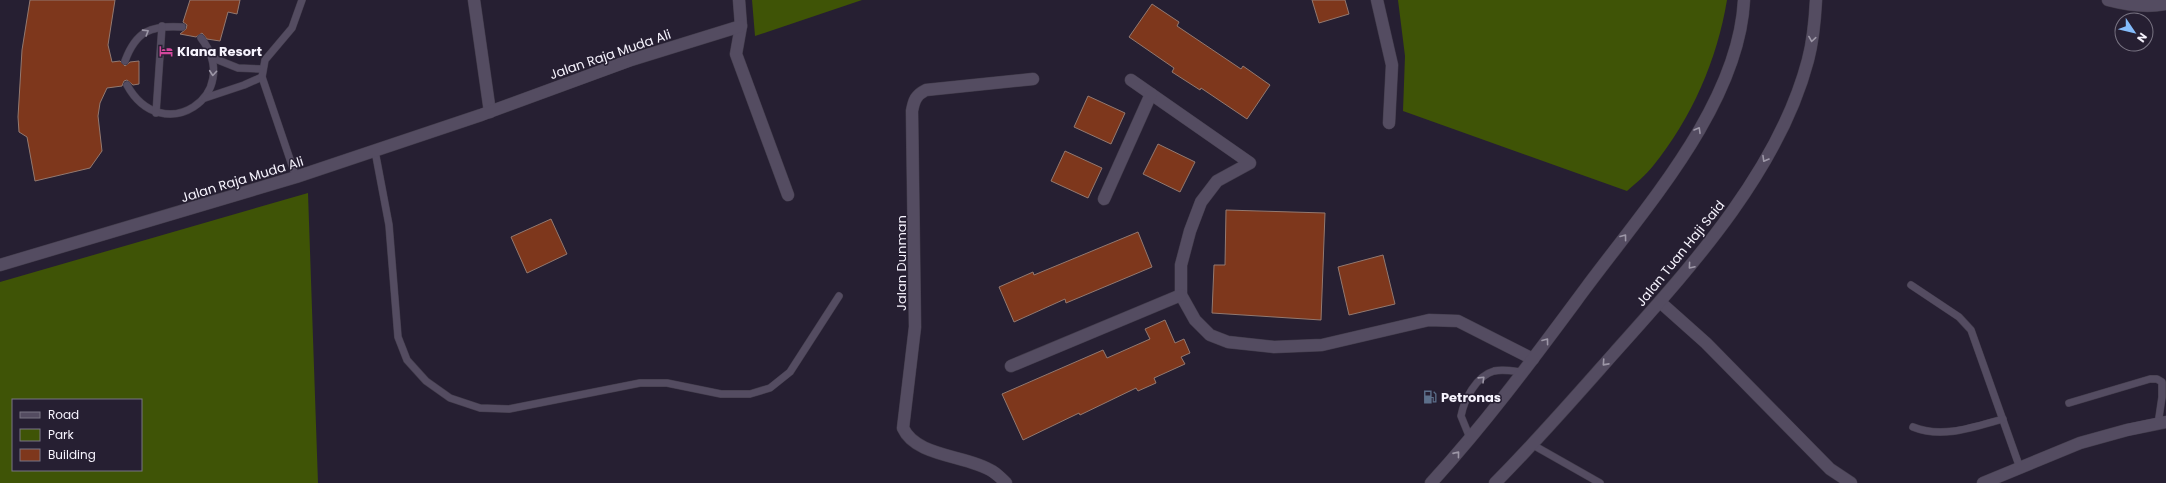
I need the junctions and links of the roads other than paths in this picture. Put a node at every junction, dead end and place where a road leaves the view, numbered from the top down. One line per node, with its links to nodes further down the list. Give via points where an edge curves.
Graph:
1 (302, 0): 15 (lane, via 292,28 266,60)
2 (474, 0): 22 (street)
3 (739, 0): 10 (street)
4 (1377, 0): 24 (street, via 1392,65)
5 (1744, 0): 34 (street, one-way to 5, via 1663,183 1696,134 1717,97 1737,49)
6 (1816, 0): 33 (street, Jalan Tuan Haji Said, one-way to 33, via 1808,59 1794,104 1777,138 1731,214)
7 (2108, 0): 8 (street, via 2127,5)
8 (2166, 4)
9 (162, 26): 11 (lane); 14 (lane, one-way to 9, via 138,38 149,30); 23 (lane)
10 (741, 26): 22 (street, Jalan Raja Muda Ali, via 631,60); 27 (street, via 736,54)
11 (182, 27)
12 (201, 38): 13 (lane)
13 (213, 58): 15 (lane, via 238,68); 21 (lane, one-way to 21, via 213,79)
14 (125, 61)
15 (262, 69): 16 (lane)
16 (262, 77): 21 (lane); 26 (lane)
17 (1033, 79): 44 (street, Jalan Dunman, via 926,90 918,94 912,111 915,328 903,428 907,437 915,443 993,471)
18 (1131, 80): 20 (street)
19 (127, 86): 23 (lane, via 134,98)
20 (1151, 94): 28 (street); 32 (street, via 1250,163 1218,181 1202,202 1190,231 1181,266)
21 (204, 98): 23 (lane, via 195,107 182,113)
22 (490, 112): 25 (street, Jalan Raja Muda Ali)
23 (156, 113)
24 (1389, 123)
25 (375, 151): 26 (street, Jalan Raja Muda Ali); 31 (lane, via 389,225 398,337 407,360 426,381 450,398 480,408 509,409 640,383 667,383 721,394 750,394 764,390 790,372)
26 (296, 177): 29 (street, Jalan Raja Muda Ali)
27 (788, 195)
28 (1104, 199)
29 (0, 265)
30 (1911, 286): 38 (lane, via 1959,317 1971,330)
31 (839, 296)
32 (1181, 296): 34 (street, via 1195,320 1210,335 1228,342 1274,347 1322,345 1429,320 1458,321); 35 (street)
33 (1660, 302): 42 (street, Jalan Tuan Haji Said, one-way to 42); 48 (street, via 1706,343 1830,470)
34 (1533, 359): 36 (street)
35 (1011, 366)
36 (1522, 372): 41 (street); 41 (lane, one-way to 36, via 1461,416 1463,406 1478,383 1493,372)
37 (2069, 403): 39 (lane, via 2157,379 2162,382 2163,388)
38 (2003, 419): 40 (lane, via 1955,432 1926,432); 43 (lane)
39 (2162, 423): 43 (street, via 2080,443)
40 (1913, 427)
41 (1470, 438): 45 (street, one-way to 41)
42 (1533, 445): 46 (street, Jalan Tuan Haji Said); 47 (lane)
43 (2020, 468): 49 (street)
44 (1006, 483)
45 (1431, 483)
46 (1495, 483)
47 (1600, 483)
48 (1851, 483)
49 (1983, 483)

